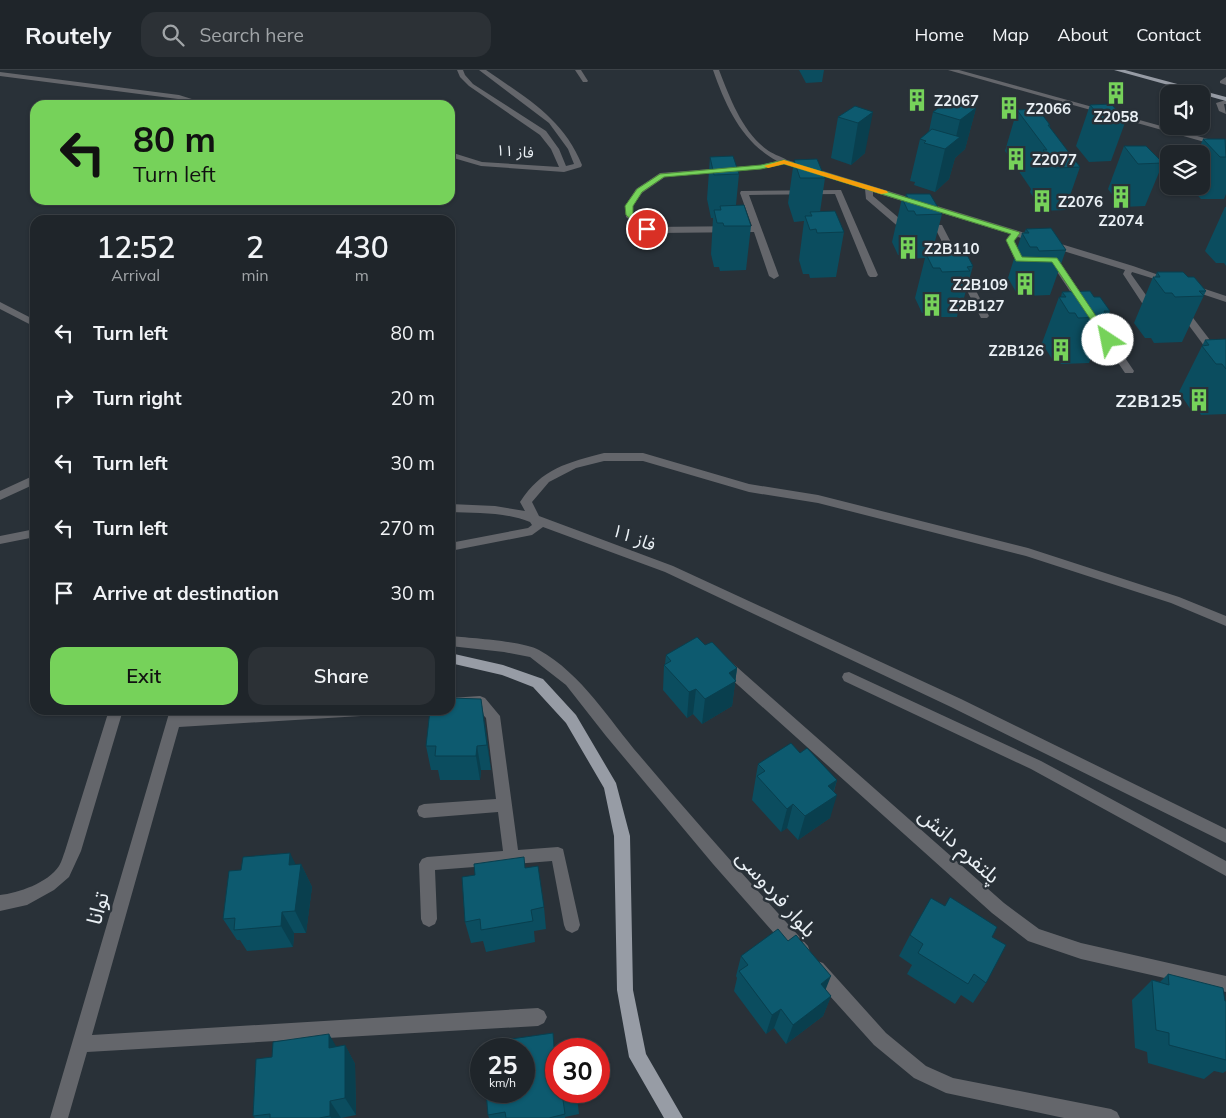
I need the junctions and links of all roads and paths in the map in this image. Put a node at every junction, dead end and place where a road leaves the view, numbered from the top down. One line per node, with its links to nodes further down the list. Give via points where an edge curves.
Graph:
1 (460, 70): 17 (street, via 471,85 543,133 555,149)
2 (482, 70): 17 (street, فاز ۱۱, via 545,115 560,130 574,150 578,165)
3 (578, 70): 9 (street)
4 (716, 70): 16 (street, via 726,97 750,135 763,150)
5 (951, 70): 14 (street)
6 (1117, 70): 12 (main road)
7 (1144, 70): 10 (main road)
8 (0, 74): 11 (street)
9 (585, 80)
10 (1226, 91)
11 (190, 100)
12 (1226, 100): 13 (street, via 1220,103)
13 (1226, 112)
14 (1226, 146)
15 (455, 156): 17 (street, فاز ۱۱, via 481,164)
16 (784, 162): 18 (street); 19 (street, via 761,167 663,175 639,191 629,206 629,215 647,229)
17 (564, 170)
18 (869, 188): 20 (street); 26 (street, via 869,198 904,227 939,227)
19 (756, 229): 22 (street, via 744,193 838,192); 23 (street)
20 (1016, 233): 21 (street); 29 (street, via 1010,240 1019,260 1054,260)
21 (1130, 268): 24 (street); 28 (street, via 1127,274 1144,301 1172,301)
22 (873, 275)
23 (774, 276)
24 (1226, 299)
25 (0, 305): 27 (street)
26 (984, 316)
27 (30, 321)
28 (1226, 368)
29 (1129, 371)
30 (30, 481): 31 (street)
31 (0, 496)
32 (455, 508): 33 (street, فاز ۱۱, via 495,510)
33 (533, 518): 36 (street, via 538,526 532,531); 37 (street, via 526,502 545,479 572,465 604,457 643,457 749,488 818,499 1028,552 1175,600); 48 (street, فاز ۱۱, via 669,569)
34 (30, 534): 35 (street)
35 (0, 540)
36 (455, 546)
37 (1226, 621)
38 (455, 642): 59 (street, بلوار فردوسی, via 534,653 571,681 718,858 880,1039 920,1072 952,1087)
39 (712, 652): 54 (street, پلتفرم دانش, via 998,908 1034,935 1081,951)
40 (455, 659): 58 (main road, via 503,670 538,683 571,719 611,787 622,836 625,990 638,1057)
41 (849, 677): 50 (street, via 1036,765)
42 (455, 704): 46 (street, via 480,702 493,716)
43 (114, 715): 51 (street, via 74,851 64,872 21,900)
44 (206, 715): 45 (street)
45 (175, 716): 56 (street, توانا)
46 (504, 805): 47 (street); 49 (street)
47 (424, 811)
48 (1226, 836)
49 (511, 857): 52 (street, via 427,864); 53 (street, via 558,854)
50 (1226, 869)
51 (0, 903)
52 (429, 919)
53 (572, 925)
54 (1226, 984)
55 (538, 1017): 56 (street)
56 (80, 1044): 57 (street, توانا)
57 (59, 1118)
58 (674, 1118)
59 (1111, 1118)

